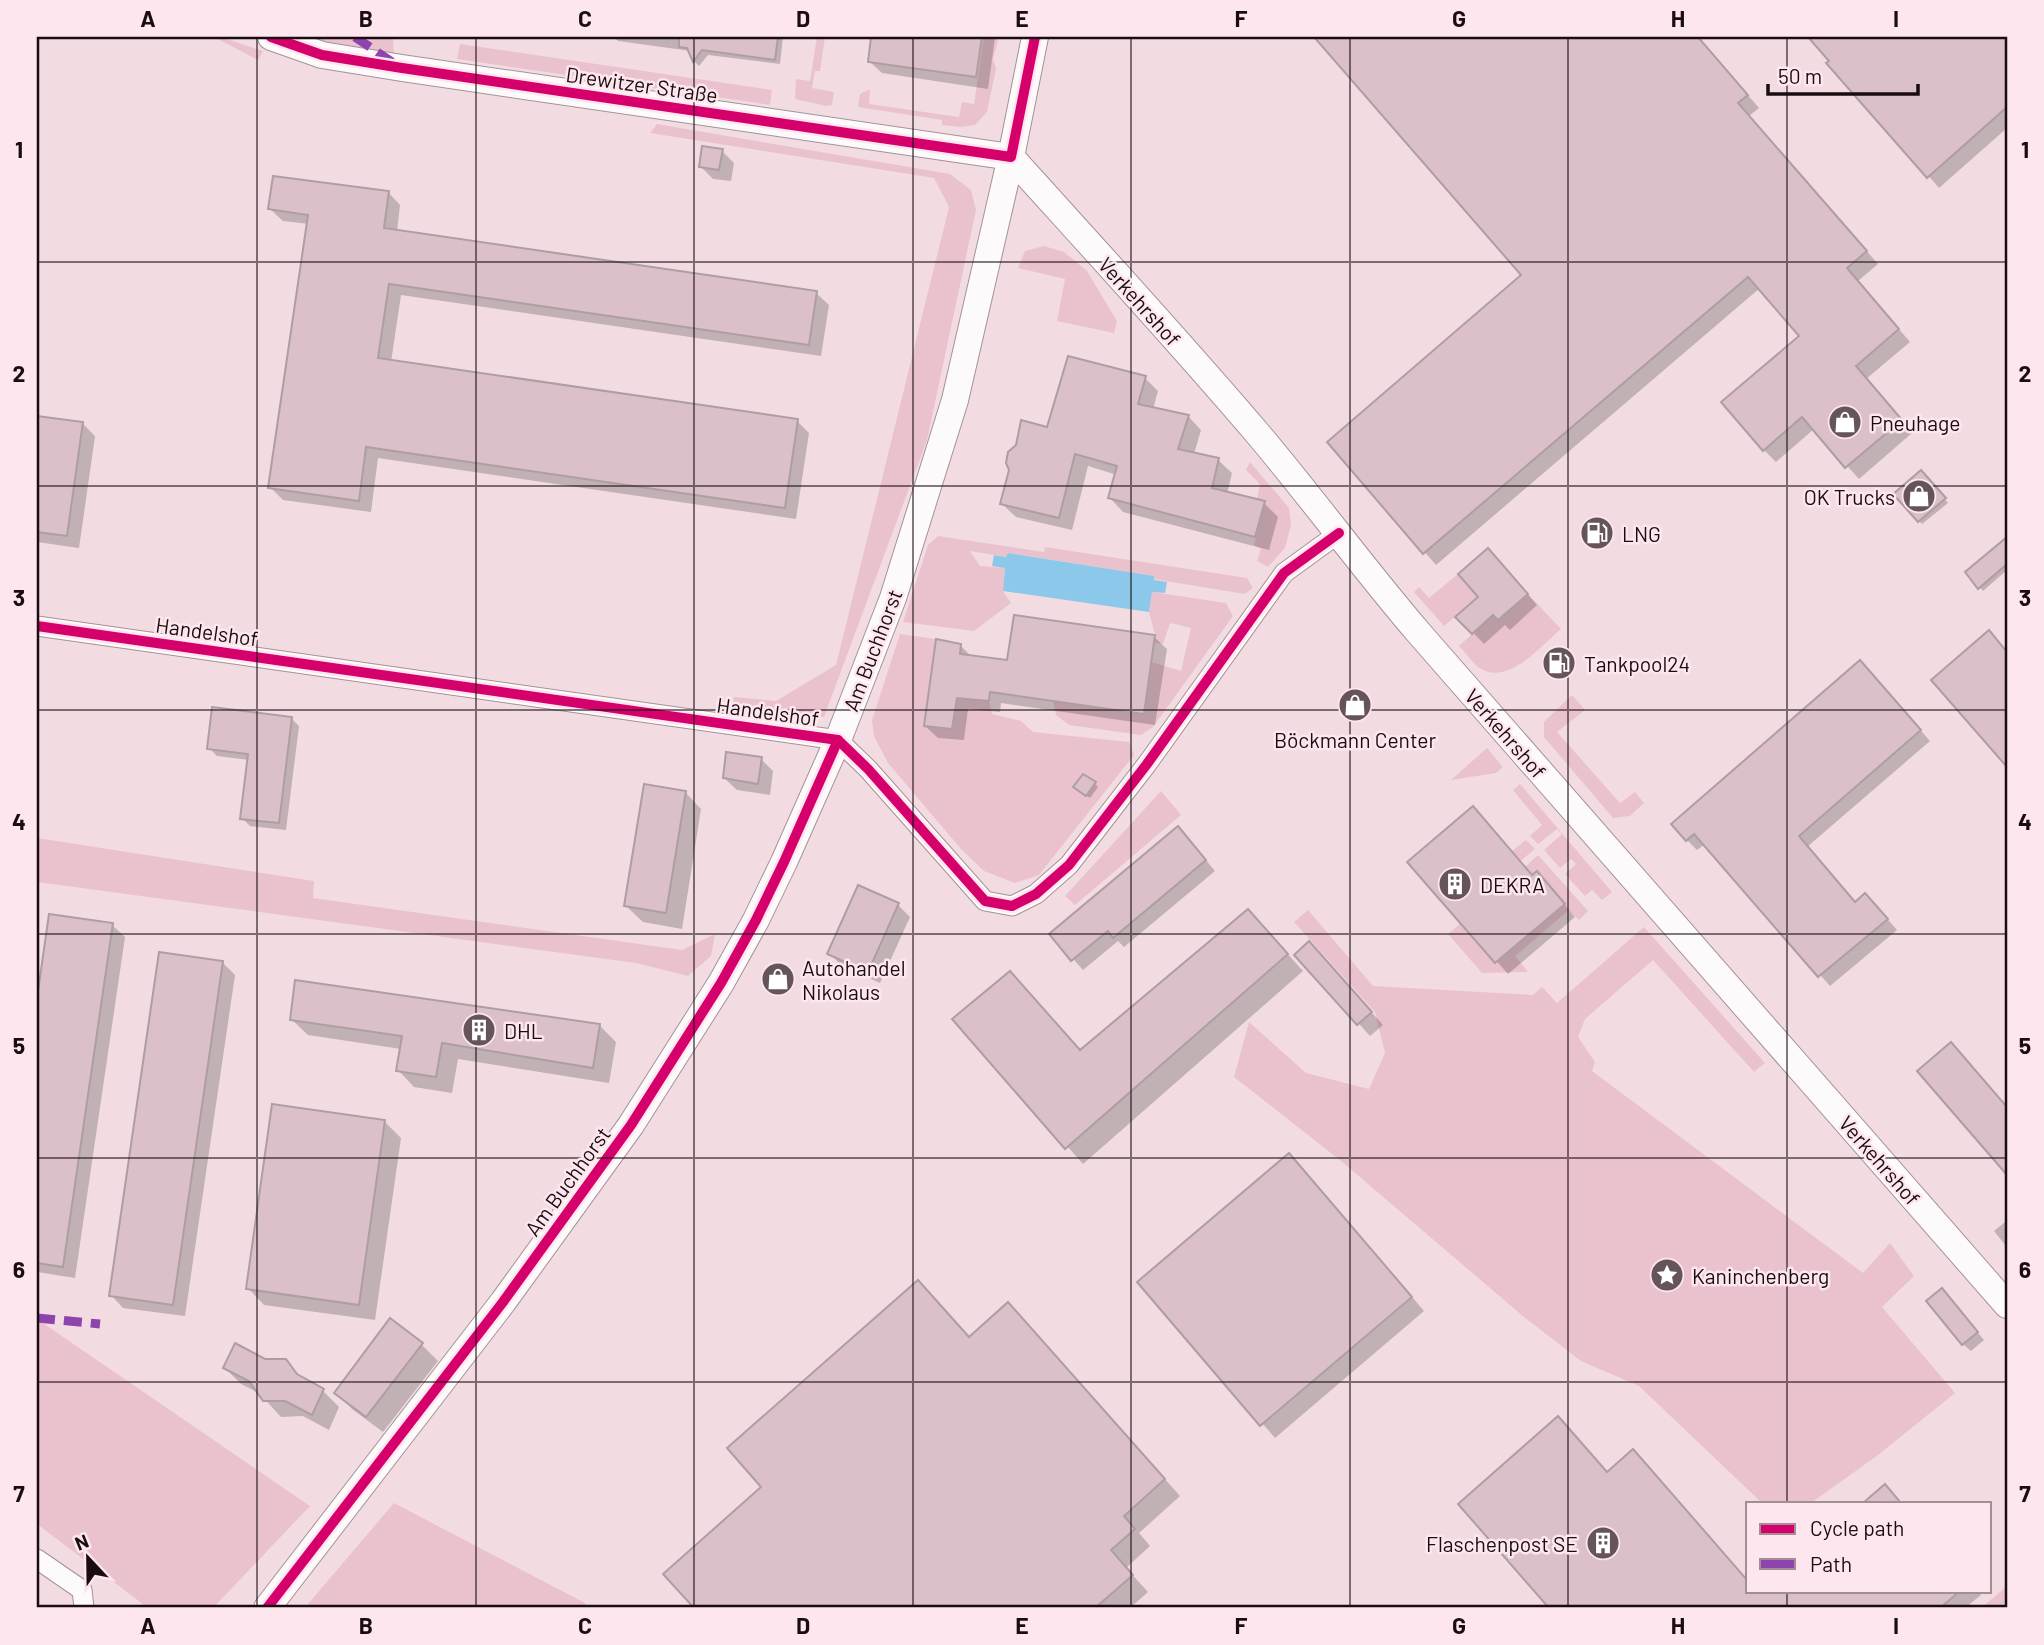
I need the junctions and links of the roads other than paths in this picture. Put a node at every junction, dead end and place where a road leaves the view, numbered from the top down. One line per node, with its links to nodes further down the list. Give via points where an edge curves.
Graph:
1 (271, 37): 3 (main road, Drewitzer Straße, via 322,55 388,66)
2 (1035, 37): 3 (main road, Am Buchhorst)
3 (1011, 157): 4 (main road, Verkehrshof, via 1256,432); 6 (main road, Am Buchhorst, via 955,400 893,598)
4 (1339, 533): 6 (street, Handelshof, via 1284,573 1069,865 1036,894 1012,906 985,901); 7 (main road, Verkehrshof, via 1410,624)
5 (37, 626): 6 (street, Handelshof)
6 (838, 740): 10 (main road, Am Buchhorst, via 756,920 638,1115 503,1302)
7 (2007, 1305)
8 (37, 1559): 9 (street, via 82,1590)
9 (84, 1608)
10 (267, 1608)

